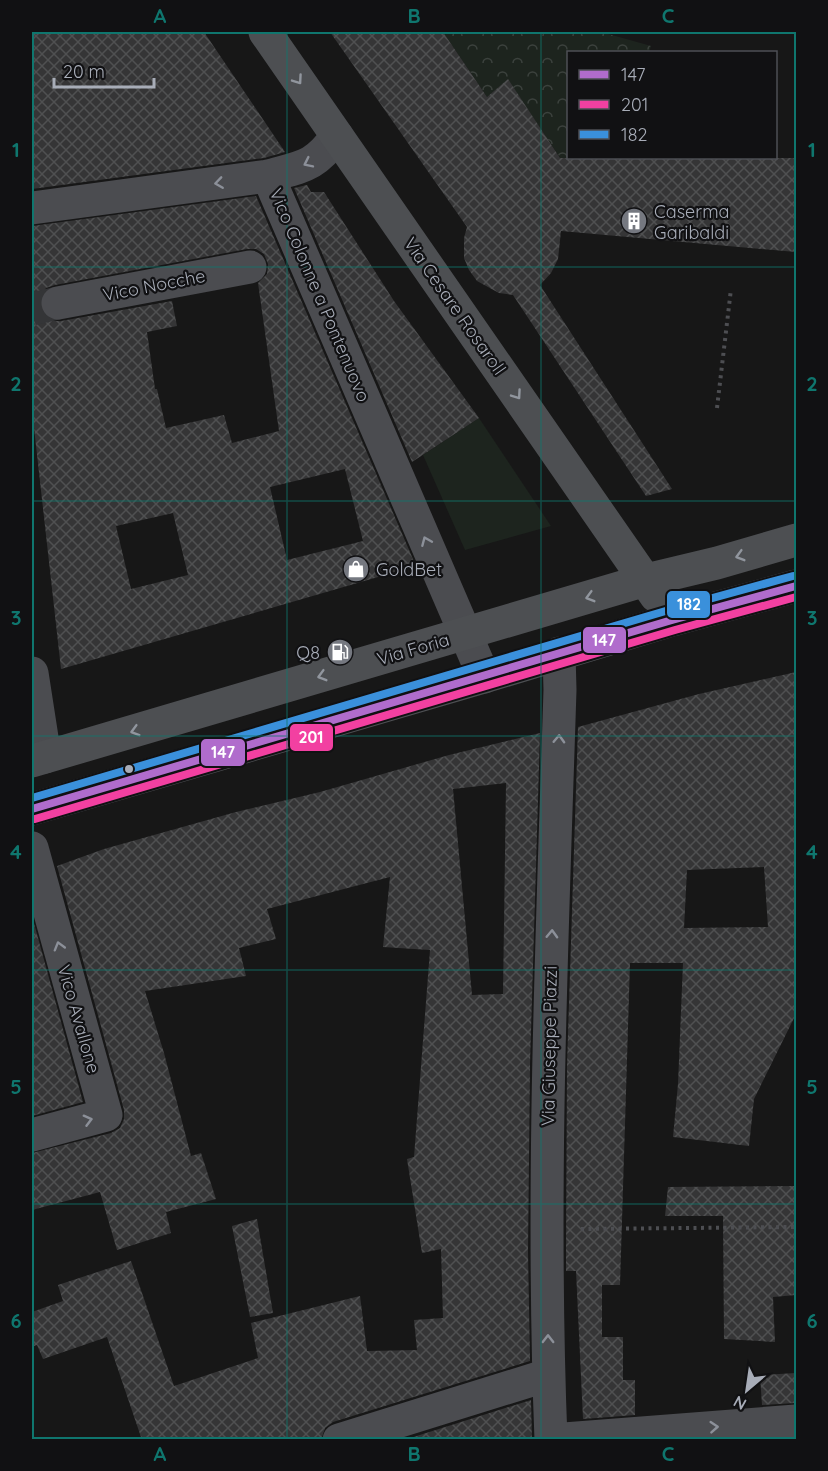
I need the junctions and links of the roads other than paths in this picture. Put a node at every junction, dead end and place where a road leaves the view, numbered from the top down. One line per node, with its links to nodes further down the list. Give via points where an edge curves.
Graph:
1 (265, 32): 2 (main road, Via Cesare Rosaroll, one-way to 2)
2 (337, 136): 3 (street, one-way to 3, via 324,154 307,166); 8 (main road, Via Cesare Rosaroll, one-way to 8)
3 (268, 176): 4 (street, Vico Colonne a Pontenuovo, one-way to 4); 11 (street, Vico Colonne a Pontenuovo, one-way to 3)
4 (32, 208)
5 (250, 267): 6 (street, Vico Nocche)
6 (58, 303)
7 (796, 540): 8 (main road, Via Foria, one-way to 8)
8 (646, 580): 10 (main road, Via Cesare Rosaroll); 11 (main road, Via Foria, one-way to 11)
9 (796, 586): 10 (main road)
10 (672, 620): 12 (main road)
11 (466, 633): 14 (street, Vico Colonne a Pontenuovo); 15 (main road, Via Foria, one-way to 15)
12 (559, 653): 14 (main road); 19 (street, Via Giuseppe Piazzi, one-way to 12, via 547,1086)
13 (32, 673): 15 (street)
14 (484, 677): 16 (main road)
15 (38, 759)
16 (32, 809)
17 (32, 848): 18 (street, Vico Avallone, one-way to 17, via 106,1115)
18 (32, 1135)
19 (548, 1375): 21 (street); 22 (street, Via Giuseppe Piazzi)
20 (796, 1421): 22 (street, one-way to 20)
21 (339, 1440)
22 (551, 1440)

